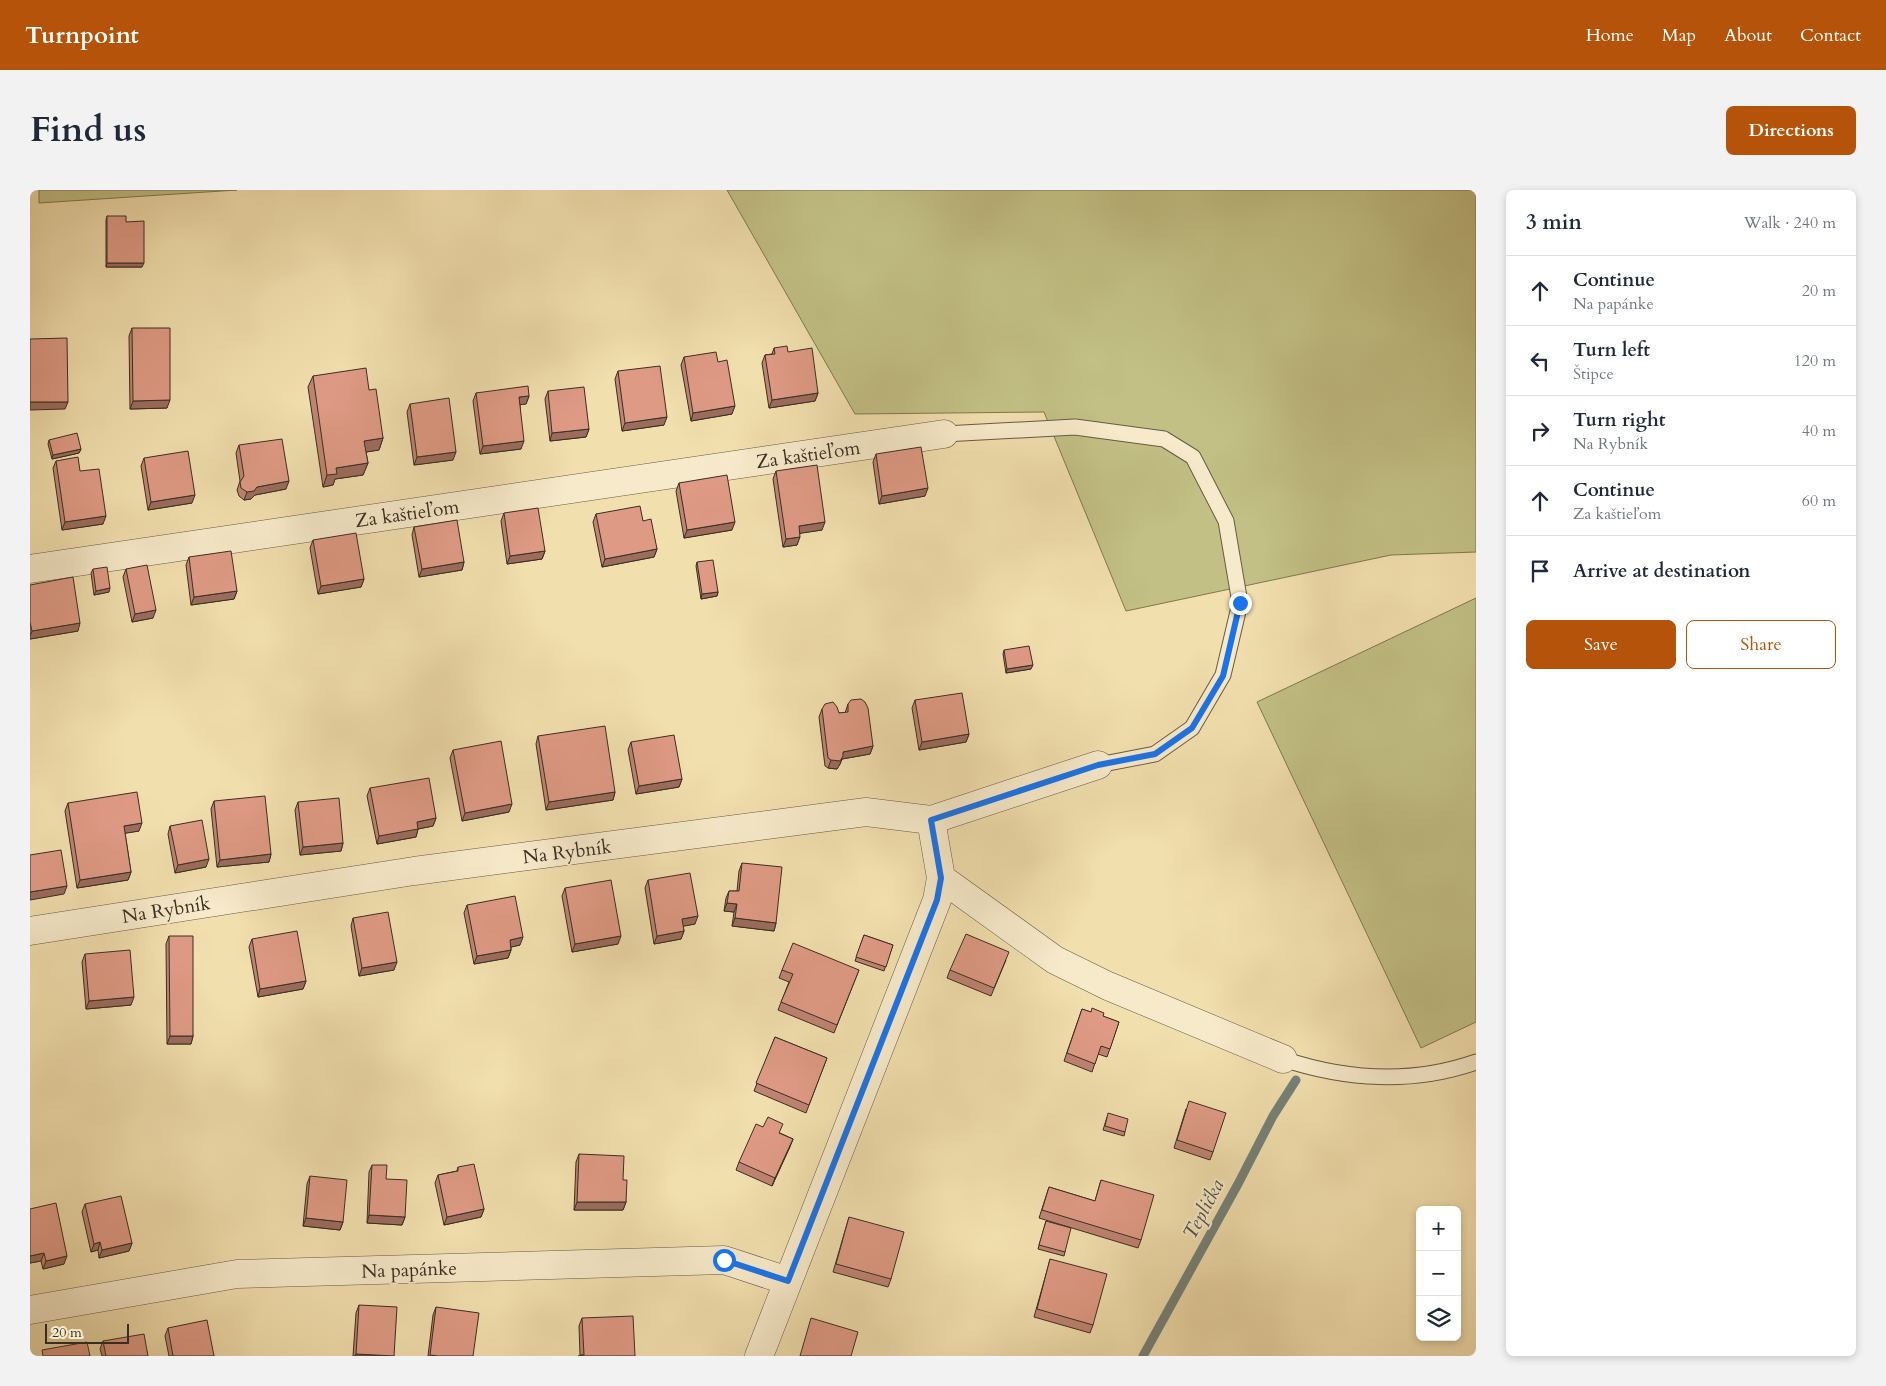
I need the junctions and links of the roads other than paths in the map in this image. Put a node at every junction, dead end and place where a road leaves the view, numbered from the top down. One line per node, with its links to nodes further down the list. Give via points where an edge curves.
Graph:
1 (944, 434): 2 (street, Za kaštieľom); 3 (lane, Za kaštieľom, via 1075,427 1164,439 1193,457 1226,521 1240,603 1223,676 1192,728 1155,754)
2 (30, 569)
3 (1098, 765): 4 (street, Na Rybník)
4 (931, 820): 5 (street); 6 (street, Na Rybník, via 866,812 414,871)
5 (941, 878): 7 (street, via 1055,960 1108,986); 9 (street, via 937,900)
6 (30, 931)
7 (1283, 1059): 8 (lane, via 1323,1071 1377,1078 1417,1076 1458,1069)
8 (1476, 1062)
9 (788, 1281): 10 (street, Na papánke, via 724,1260 247,1273); 11 (street)
10 (30, 1310)
11 (759, 1356)

